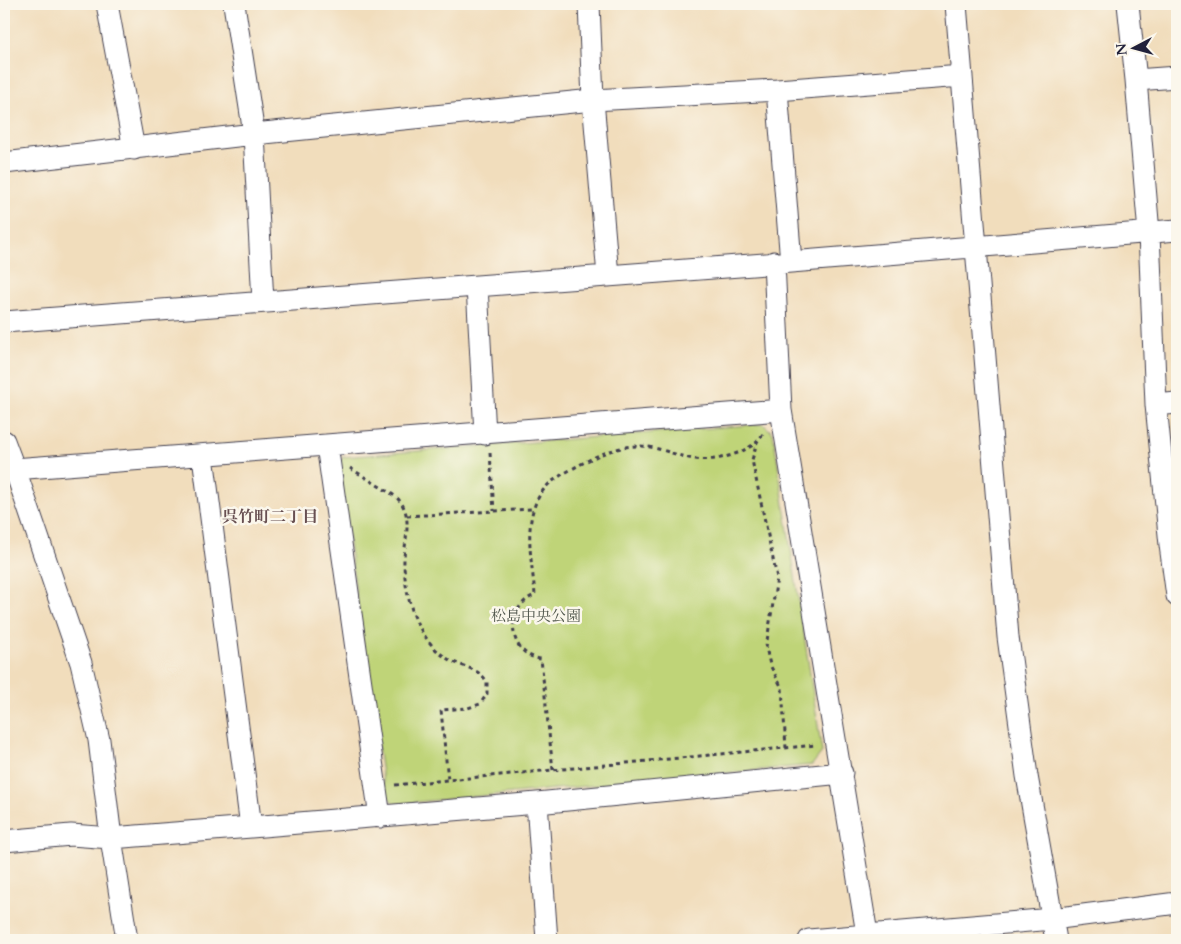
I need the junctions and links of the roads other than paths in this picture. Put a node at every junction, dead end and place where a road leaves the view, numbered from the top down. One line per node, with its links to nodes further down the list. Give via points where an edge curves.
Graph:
1 (107, 4): 12 (street)
2 (234, 4): 11 (street)
3 (589, 4): 10 (street)
4 (956, 4): 6 (street)
5 (1128, 4): 8 (street)
6 (962, 76): 9 (street); 16 (street)
7 (1177, 77): 8 (street)
8 (1136, 80): 15 (street)
9 (777, 90): 10 (street); 17 (street)
10 (593, 100): 11 (street); 18 (street)
11 (254, 134): 12 (street); 20 (street)
12 (134, 149): 13 (street)
13 (4, 163)
14 (1177, 230): 15 (street)
15 (1149, 233): 16 (street); 23 (street)
16 (976, 246): 17 (street); 39 (street, via 1008,637 1027,776)
17 (782, 262): 18 (street); 24 (street)
18 (608, 276): 19 (street)
19 (477, 286): 20 (street); 25 (street)
20 (263, 302): 21 (street)
21 (4, 322)
22 (1177, 403): 23 (street)
23 (1156, 405): 30 (street)
24 (781, 410): 25 (street); 32 (street)
25 (487, 439): 27 (street)
26 (4, 441): 29 (street)
27 (327, 445): 28 (street); 34 (street)
28 (203, 456): 29 (street); 35 (street)
29 (12, 477): 36 (street, via 81,662 99,740)
30 (1174, 544): 31 (street)
31 (1177, 596)
32 (842, 773): 33 (street); 40 (street)
33 (536, 803): 34 (street); 42 (street)
34 (380, 817): 35 (street)
35 (251, 827): 36 (street)
36 (111, 838): 37 (street, via 71,835); 41 (street)
37 (4, 841)
38 (1177, 902): 39 (street)
39 (1052, 919): 40 (street); 44 (street)
40 (868, 938): 43 (street)
41 (127, 940)
42 (548, 940)
43 (809, 940)
44 (1056, 940)

